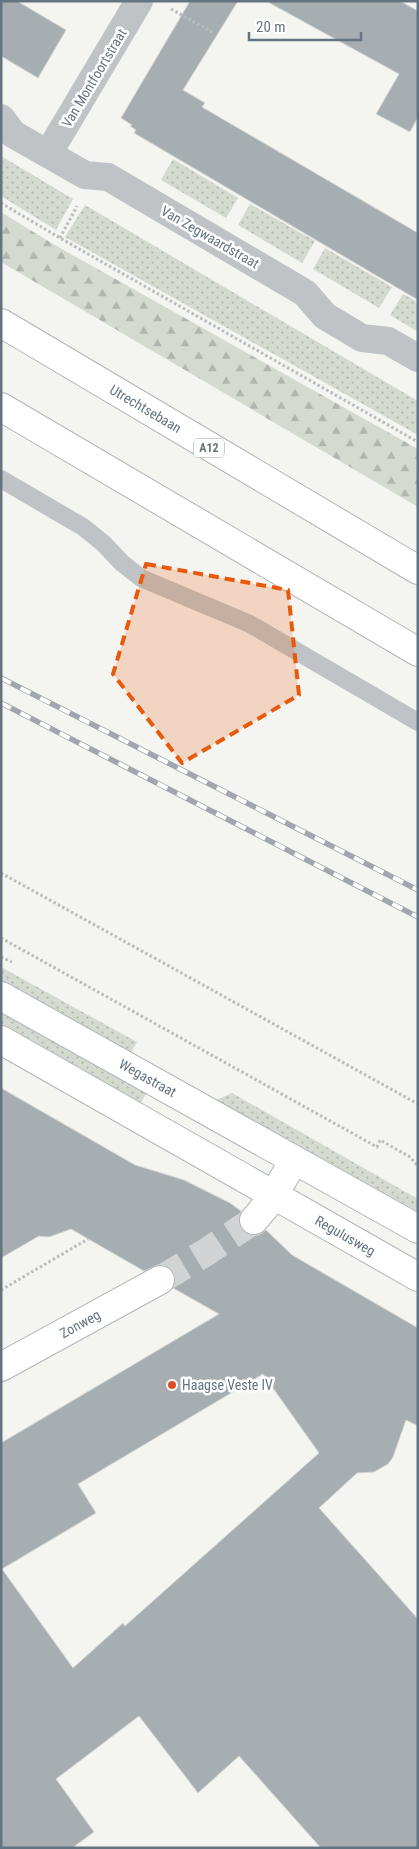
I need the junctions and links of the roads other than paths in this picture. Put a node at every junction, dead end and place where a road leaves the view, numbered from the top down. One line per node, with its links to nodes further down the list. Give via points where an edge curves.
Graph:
1 (139, 1): 3 (street, Van Montfoortstraat)
2 (1, 118): 3 (street, Van Zegwaardstraat, via 13,134)
3 (48, 154): 5 (street, Van Zegwaardstraat, via 85,175 108,177 305,292 325,316 362,338 388,341)
4 (1, 323): 8 (main road, Utrechtsebaan / A12)
5 (418, 358)
6 (1, 407): 9 (main road)
7 (1, 478): 10 (lane, via 83,527 141,578 250,624)
8 (418, 570)
9 (418, 652)
10 (418, 722)
11 (1, 996): 13 (main road, Wegastraat)
12 (1, 1040): 14 (main road)
13 (294, 1160): 14 (main road); 16 (main road)
14 (274, 1195): 15 (main road); 17 (main road, Regulusweg)
15 (254, 1220)
16 (418, 1229)
17 (418, 1277)
18 (160, 1280): 19 (main road, Zonweg)
19 (1, 1367)

